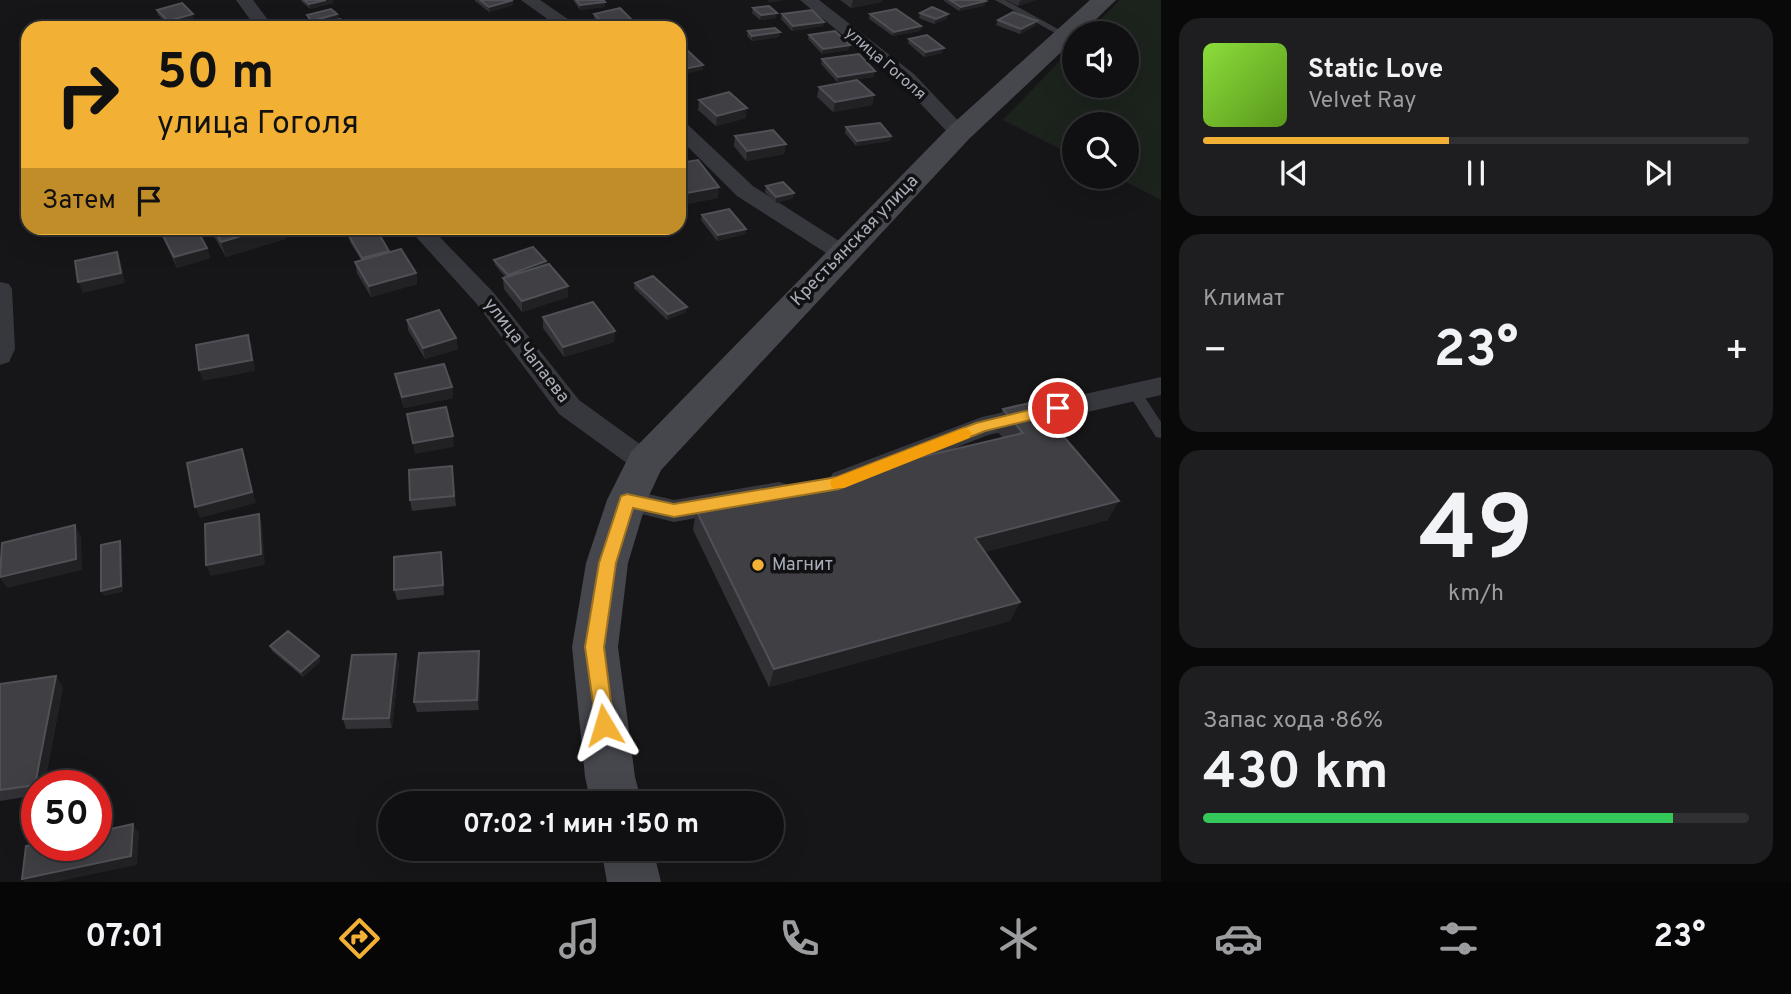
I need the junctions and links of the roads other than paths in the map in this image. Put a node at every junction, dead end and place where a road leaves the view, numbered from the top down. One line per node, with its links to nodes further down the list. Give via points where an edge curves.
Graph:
1 (244, 0): 6 (street)
2 (529, 0): 7 (street)
3 (808, 0): 11 (street, улица Гоголя, via 907,78)
4 (999, 0): 9 (lane)
5 (1104, 0): 8 (main road, Крестьянская улица)
6 (260, 21)
7 (561, 21)
8 (1082, 21)
9 (1062, 33)
10 (1062, 40): 11 (main road, Крестьянская улица)
11 (959, 133): 14 (main road, Крестьянская улица)
12 (686, 134): 14 (street, via 745,191)
13 (426, 235): 19 (street, улица Чапаева, via 485,298 569,407)
14 (842, 253): 19 (main road, Крестьянская улица)
15 (0, 289): 16 (street)
16 (0, 356)
17 (1151, 384): 18 (lane); 19 (street, via 982,427 839,483 674,511)
18 (1161, 433)
19 (636, 481): 20 (main road, via 607,563 595,647)
20 (613, 791)
21 (629, 861): 22 (main road)
22 (634, 882)

